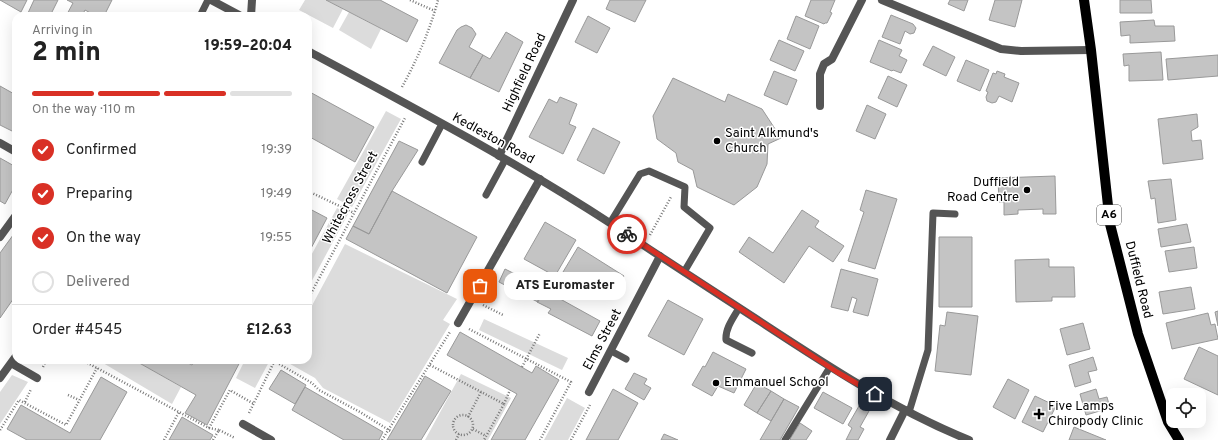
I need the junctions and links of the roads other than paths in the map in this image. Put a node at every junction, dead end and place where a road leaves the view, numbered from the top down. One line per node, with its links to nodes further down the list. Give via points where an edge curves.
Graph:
1 (210, 0): 7 (lane); 8 (street)
2 (252, 0): 9 (street)
3 (573, 0): 16 (street, Highfield Road)
4 (862, 0): 12 (street, via 832,59 824,64 820,74)
5 (882, 0): 10 (street, via 1001,49)
6 (1084, 0): 10 (main road, Duffield Road / A6)
7 (202, 12)
8 (233, 12)
9 (251, 12)
10 (1091, 50): 38 (main road, Duffield Road / A6, via 1110,224 1138,334)
11 (312, 53): 13 (street, Kedleston Road)
12 (820, 106)
13 (442, 124): 16 (street, Kedleston Road); 17 (lane)
14 (0, 143): 15 (street)
15 (12, 150)
16 (502, 158): 18 (street, Kedleston Road); 19 (lane)
17 (422, 162)
18 (540, 180): 22 (street, Kedleston Road); 27 (street)
19 (486, 195)
20 (955, 214): 37 (lane, via 933,213 928,350)
21 (12, 220): 23 (street)
22 (610, 223): 24 (street, Kedleston Road); 25 (lane, via 640,174 649,171 685,187 684,207 710,228)
23 (0, 237)
24 (660, 256): 25 (street, Kedleston Road); 28 (street, Elms Street)
25 (684, 272): 26 (street, Kedleston Road)
26 (739, 308): 29 (lane, via 726,333 726,340); 33 (street, Kedleston Road)
27 (458, 323)
28 (611, 351): 30 (lane); 36 (street, Elms Street)
29 (752, 353)
30 (626, 359)
31 (12, 363): 34 (street)
32 (19, 364): 35 (street)
33 (830, 367): 37 (street, Kedleston Road); 43 (lane)
34 (0, 378)
35 (37, 378)
36 (589, 392)
37 (907, 411): 44 (street); 45 (street, Kedleston Road)
38 (1166, 416)
39 (243, 424): 42 (street)
40 (1169, 428): 46 (main road, A6)
41 (1172, 428): 47 (main road, Duffield Road / A6)
42 (271, 440)
43 (785, 440)
44 (890, 440)
45 (969, 440)
46 (1170, 440)
47 (1179, 440)

